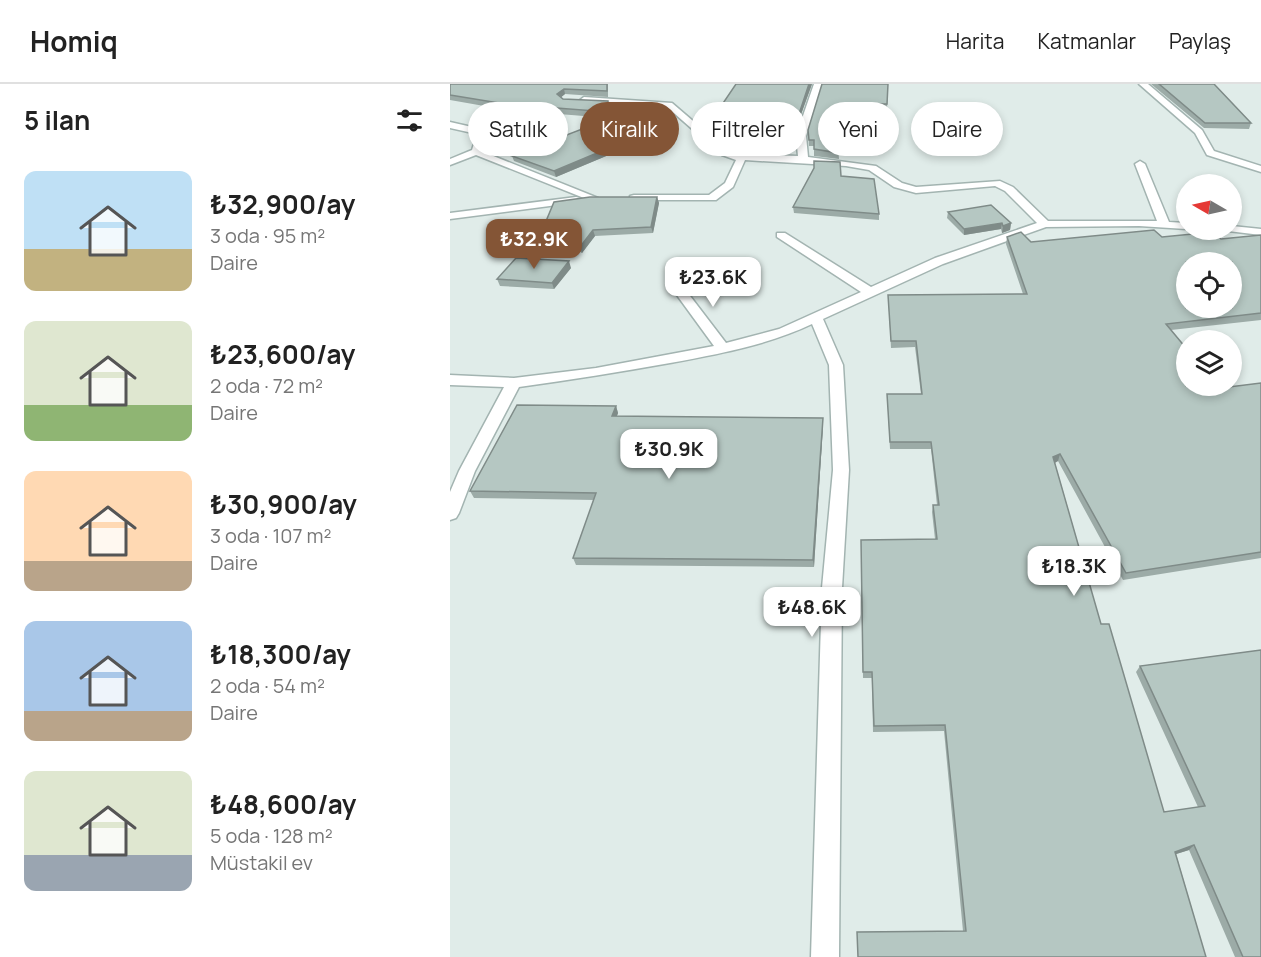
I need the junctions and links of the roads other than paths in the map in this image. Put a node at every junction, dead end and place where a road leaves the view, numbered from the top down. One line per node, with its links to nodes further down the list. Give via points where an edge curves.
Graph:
1 (818, 84): 9 (street, via 801,136)
2 (1143, 84): 12 (street, via 1199,132 1210,153)
3 (576, 100): 8 (street, via 669,105 725,153)
4 (450, 125): 5 (street)
5 (468, 129)
6 (468, 155): 10 (street)
7 (486, 156): 13 (street)
8 (742, 157): 9 (street); 13 (street, via 729,185 712,198)
9 (803, 159): 15 (street, via 872,168 898,185 916,190 996,183 1009,189)
10 (450, 162)
11 (1140, 164): 16 (street)
12 (1261, 169)
13 (593, 198): 14 (street)
14 (450, 216)
15 (1045, 224): 16 (street); 22 (street, via 939,261)
16 (1164, 224): 17 (street)
17 (1176, 225)
18 (1242, 230): 19 (street)
19 (1261, 232)
20 (781, 235): 22 (street)
21 (677, 288): 24 (street)
22 (870, 292): 23 (street)
23 (816, 317): 24 (street, via 784,332); 28 (street, via 836,365 841,470 832,588)
24 (723, 348): 26 (street)
25 (450, 380): 26 (street)
26 (514, 383): 27 (street, via 467,471)
27 (450, 513)
28 (825, 957)

